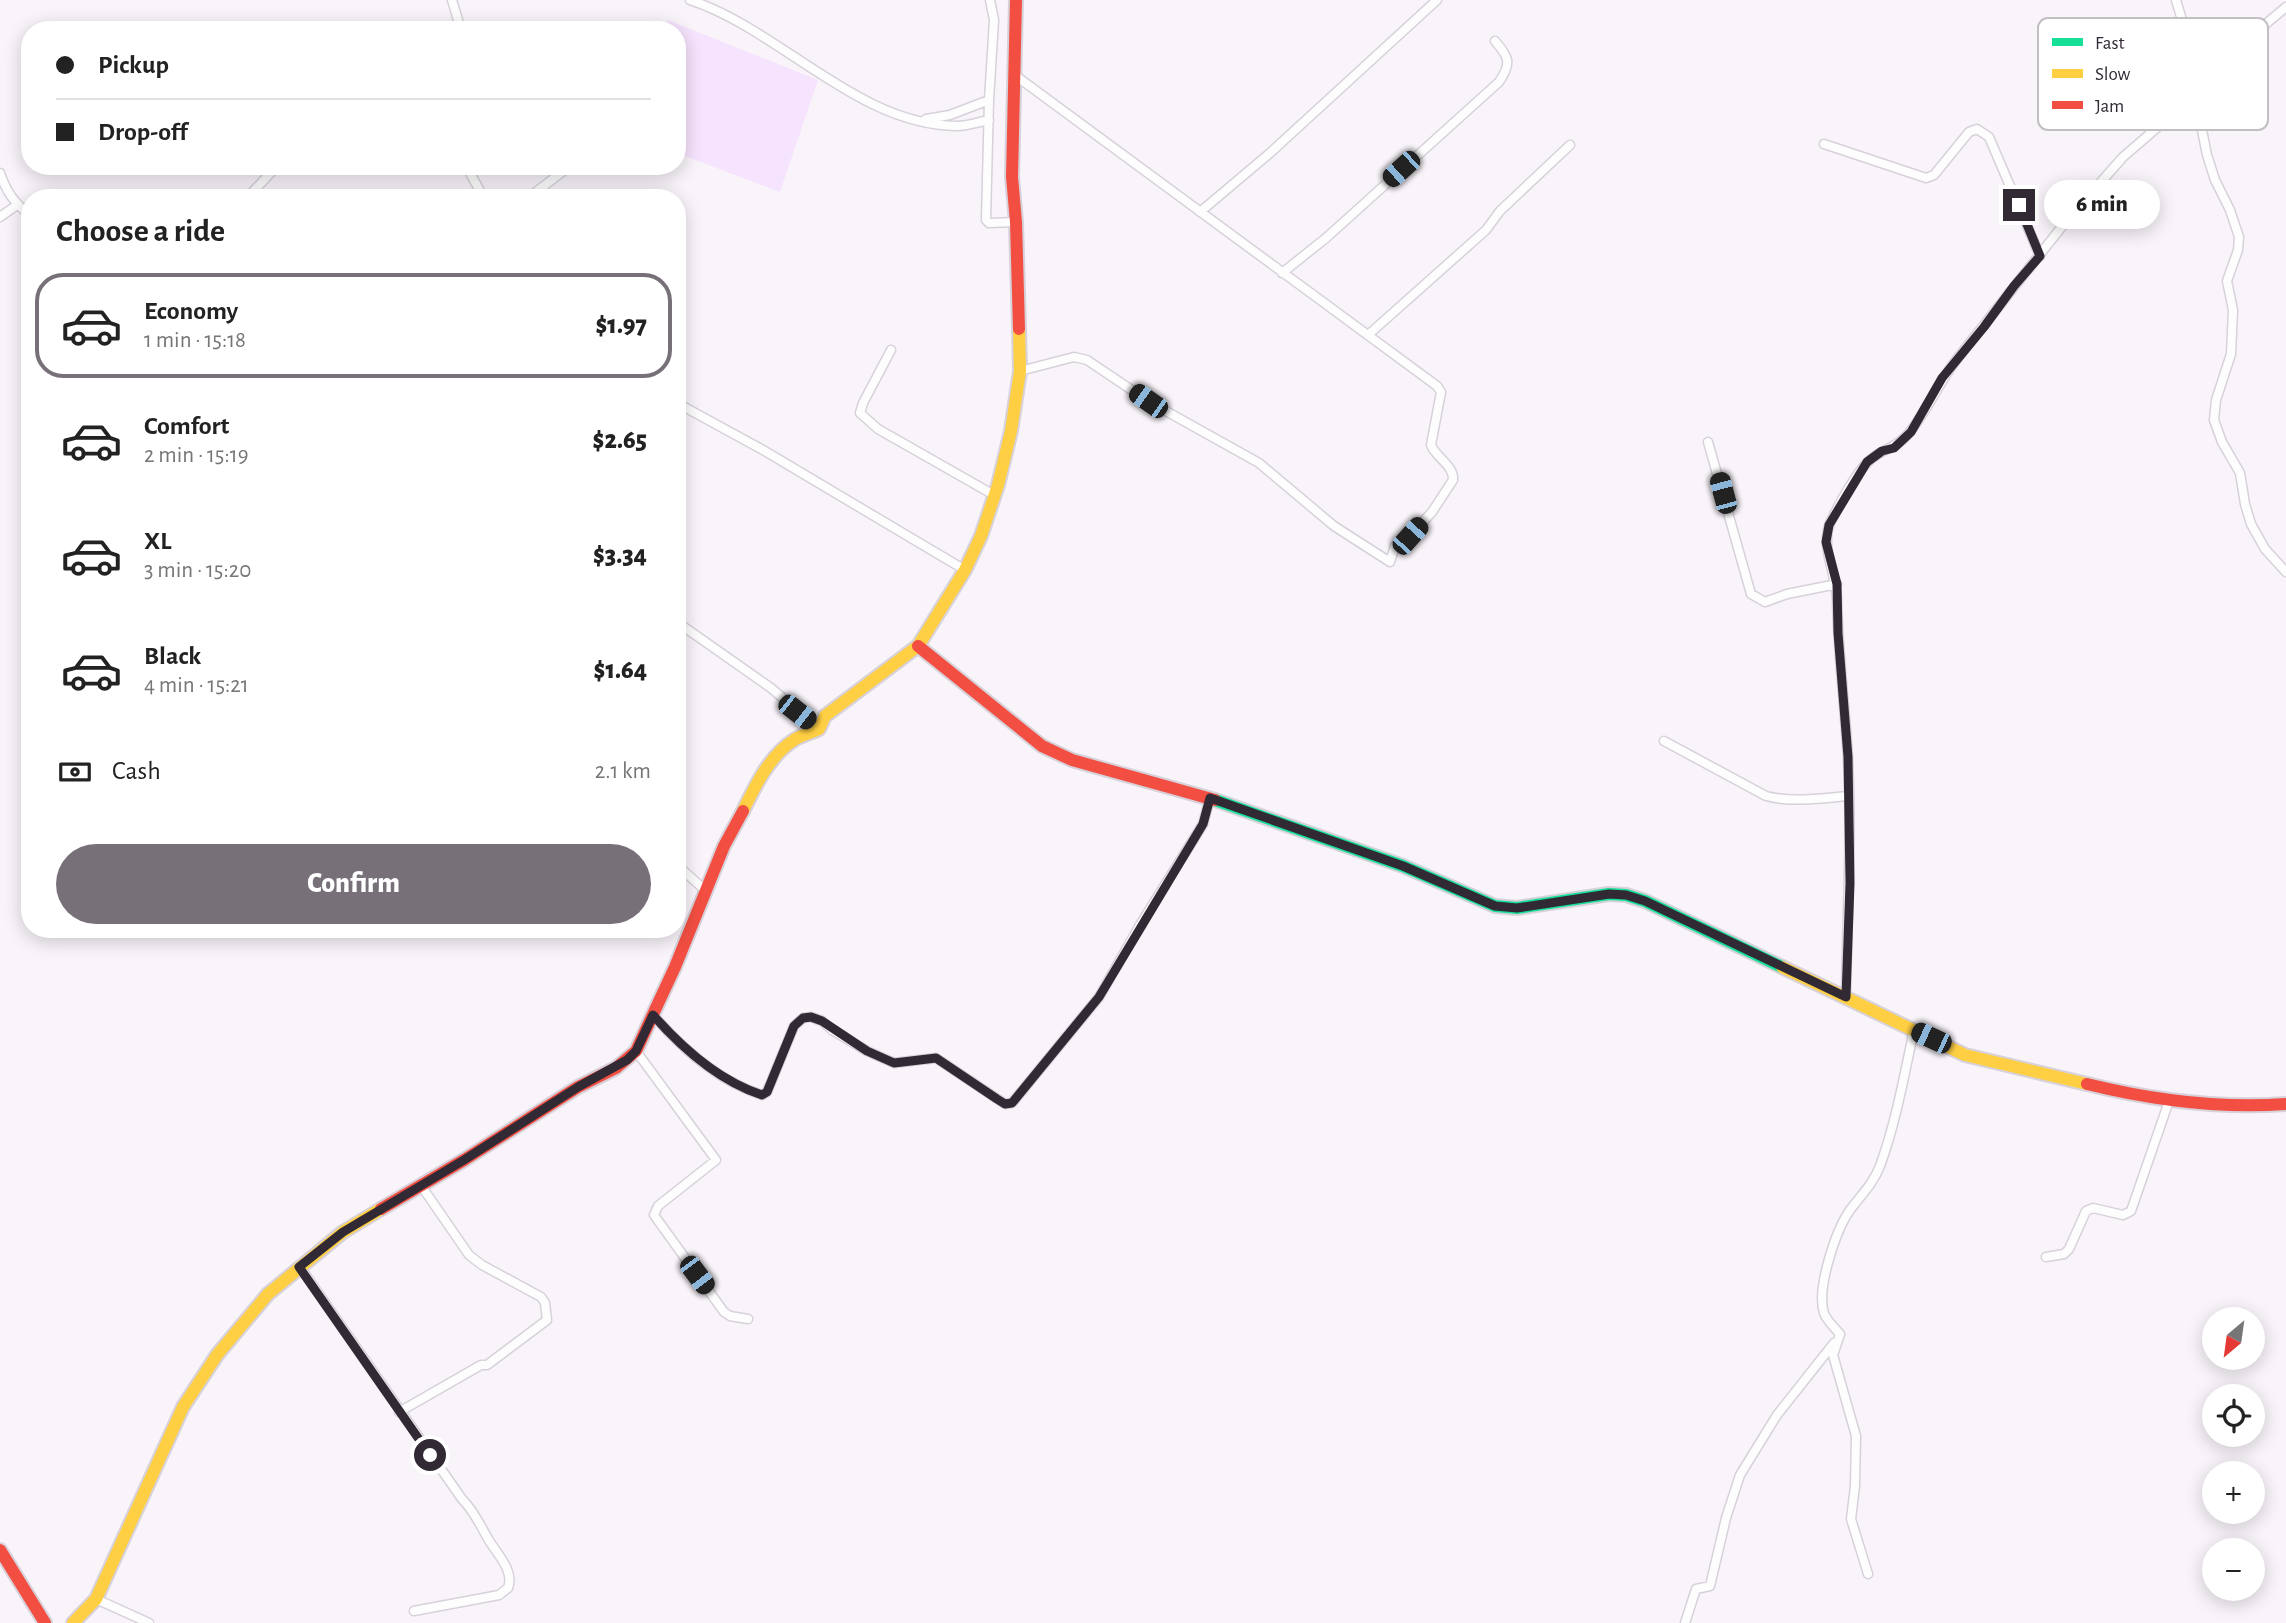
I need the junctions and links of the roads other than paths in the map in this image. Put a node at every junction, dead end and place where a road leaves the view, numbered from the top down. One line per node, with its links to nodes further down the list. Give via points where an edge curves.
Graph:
1 (452, 0): 9 (street)
2 (690, 0): 14 (street, via 760,34 836,85)
3 (990, 0): 13 (street, via 995,20)
4 (1016, 0): 12 (street)
5 (1437, 0): 27 (street)
6 (2176, 0): 8 (street)
7 (2286, 7): 10 (street)
8 (2181, 18)
9 (458, 21)
10 (2268, 22)
11 (1494, 41): 31 (street, via 1508,62 1499,82)
12 (1016, 76): 27 (street); 29 (street, via 1012,177)
13 (989, 100): 14 (street, via 950,115); 15 (street)
14 (919, 120): 15 (street, via 957,126)
15 (989, 120): 29 (street, via 986,220)
16 (2154, 130): 30 (street, via 2123,157)
17 (2203, 130): 39 (street, via 2215,180 2239,237 2227,281 2231,354 2214,420 2240,473 2250,524)
18 (1824, 144): 30 (street, via 1931,177 1969,132 1981,130 1989,137)
19 (1570, 145): 32 (street, via 1486,230)
20 (0, 173): 25 (street)
21 (269, 175): 23 (street)
22 (558, 175): 24 (street)
23 (255, 189)
24 (540, 189)
25 (17, 205): 26 (street); 28 (street)
26 (21, 208)
27 (1200, 212): 31 (street)
28 (0, 217)
29 (1016, 222): 34 (street)
30 (2040, 256): 40 (street, via 1942,378 1911,432 1894,448 1867,462 1854,482 1829,525 1826,542)
31 (1282, 273): 32 (street)
32 (1368, 335): 34 (street, via 1441,392 1431,444 1454,474 1432,512 1395,545 1390,562 1335,526 1259,463 1148,401 1087,360 1074,357)
33 (891, 350): 37 (street, via 860,413 878,429)
34 (1020, 371): 37 (street)
35 (686, 409): 38 (street)
36 (1708, 442): 40 (street, via 1751,594 1765,602)
37 (995, 495): 38 (street)
38 (965, 570): 42 (street)
39 (2286, 572)
40 (1837, 584): 45 (street)
41 (686, 628): 43 (street)
42 (918, 646): 43 (street, via 825,716); 46 (street, via 1042,746 1085,764)
43 (820, 729): 48 (street, via 794,740 770,764 724,846)
44 (1664, 741): 45 (street, via 1779,800)
45 (1849, 796): 51 (street)
46 (1210, 798): 51 (street, via 1403,866 1495,906 1517,908 1626,895); 52 (street, via 1203,824 1099,997 1012,1103 1005,1104 936,1058 894,1063 811,1017 794,1026 762,1095 691,1055)
47 (686, 873): 48 (street)
48 (706, 891): 50 (street)
49 (686, 938): 52 (street)
50 (686, 938)
51 (1846, 997): 53 (street)
52 (653, 1015): 54 (street)
53 (1913, 1030): 55 (street, via 1986,1061); 61 (street, via 1881,1163 1841,1226 1828,1266 1822,1293 1824,1314)
54 (636, 1051): 57 (street); 60 (street, via 716,1160 658,1206 654,1215 724,1312)
55 (2169, 1101): 56 (street, via 2246,1107); 58 (street, via 2131,1211 2123,1215 2093,1208 2086,1211 2069,1249)
56 (2286, 1104)
57 (420, 1184): 59 (street, via 343,1232); 62 (street, via 469,1255 541,1297 547,1320 487,1365)
58 (2046, 1257)
59 (299, 1267): 62 (street); 65 (street, via 244,1322 183,1406)
60 (748, 1319)
61 (1840, 1334): 64 (street, via 1833,1355 1856,1436 1851,1519); 70 (street, via 1777,1415 1740,1475 1710,1586 1696,1589)
62 (399, 1412): 66 (street, via 474,1511 510,1577 508,1588 499,1595)
63 (0, 1550): 67 (street)
64 (1868, 1573)
65 (96, 1599): 68 (street); 69 (street)
66 (414, 1611)
67 (45, 1623)
68 (73, 1623)
69 (149, 1623)
70 (1685, 1623)

